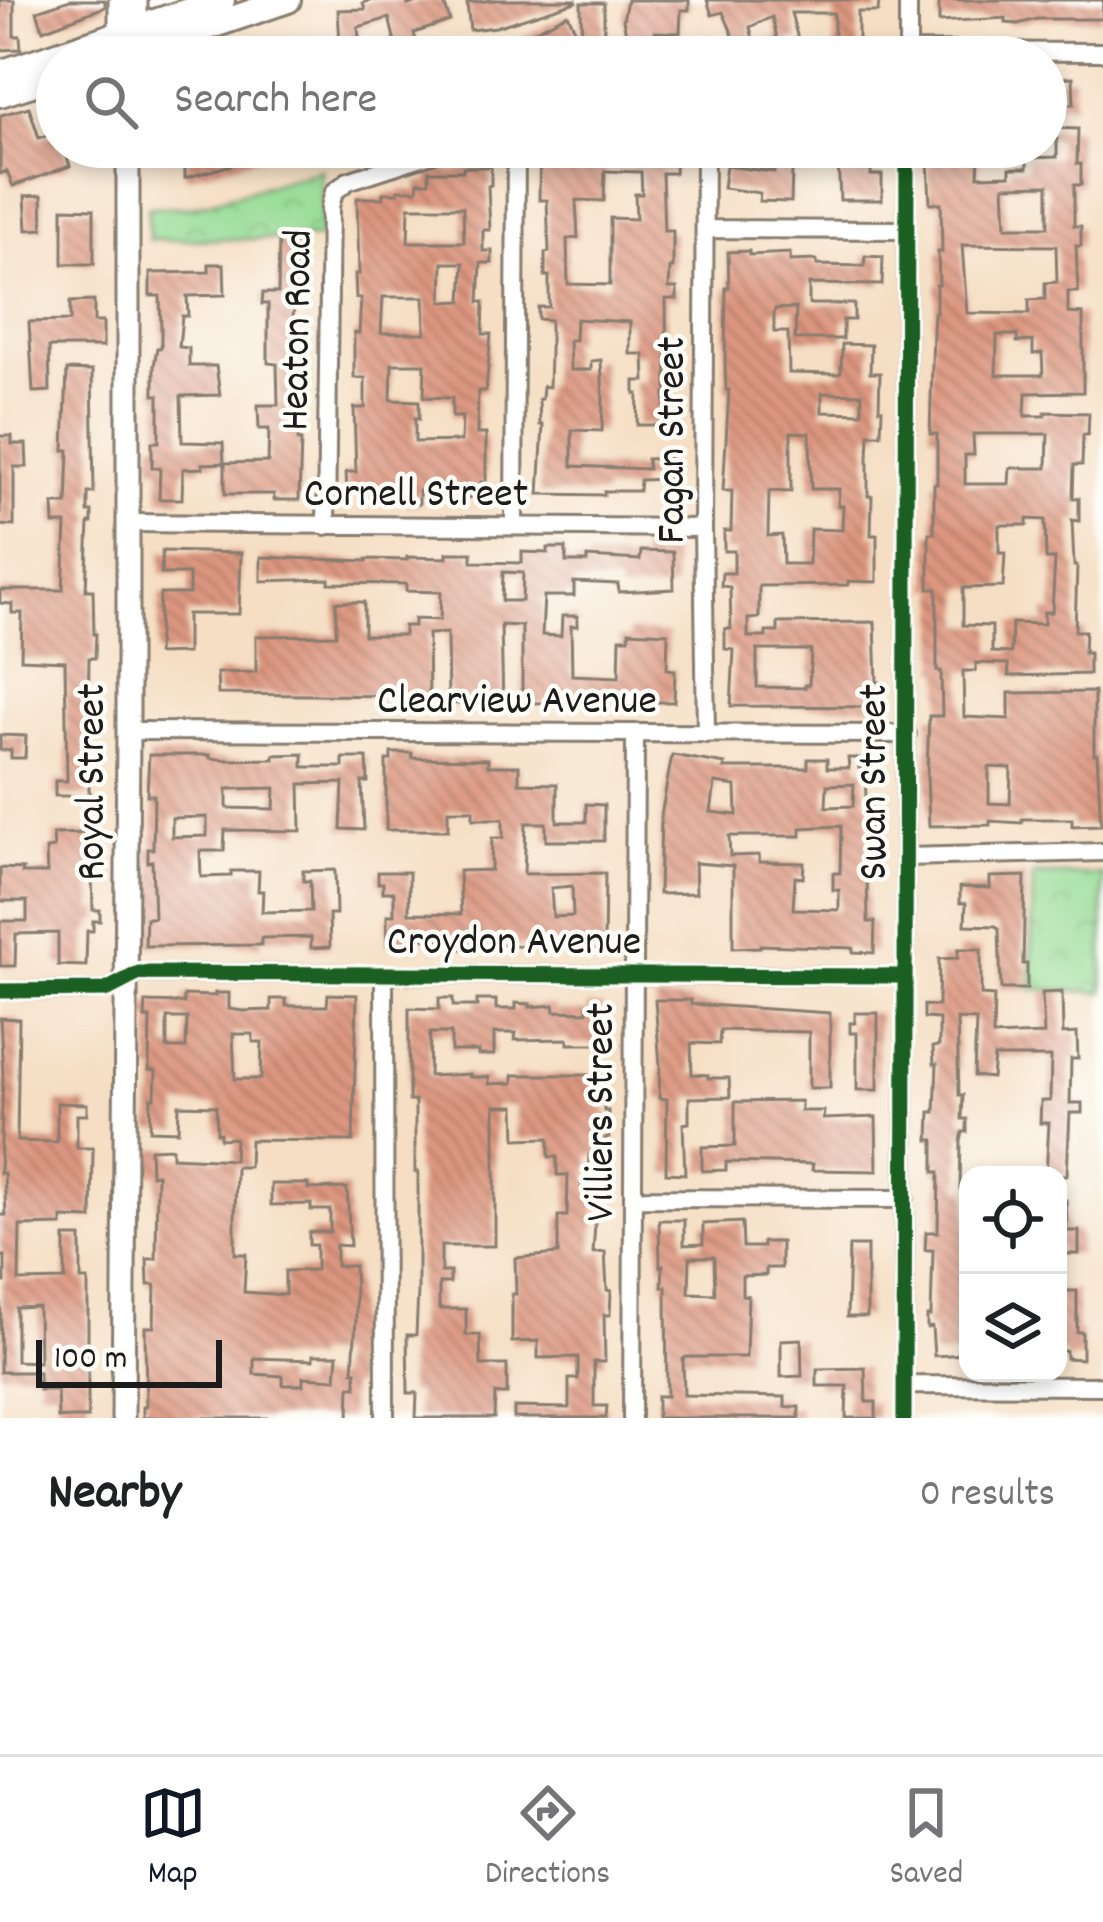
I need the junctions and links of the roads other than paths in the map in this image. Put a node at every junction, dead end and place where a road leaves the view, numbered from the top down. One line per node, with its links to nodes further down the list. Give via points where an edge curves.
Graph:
1 (120, 0): 6 (main road)
2 (136, 0): 7 (main road)
3 (222, 0): 8 (highway)
4 (288, 0): 9 (highway)
5 (908, 0): 10 (street)
6 (126, 36)
7 (130, 36)
8 (150, 36)
9 (165, 36)
10 (908, 36)
11 (1067, 52): 12 (street)
12 (1103, 52)
13 (36, 66): 14 (highway)
14 (0, 73)
15 (36, 83): 16 (highway)
16 (0, 94)
17 (128, 168): 24 (main road, Royal Street)
18 (388, 168): 25 (street, Heaton Road, via 348,181 330,207)
19 (516, 168): 26 (street)
20 (705, 168): 22 (street, Fagan Street)
21 (907, 168): 23 (street, Swan Street)
22 (705, 229): 23 (street); 27 (street, Fagan Street)
23 (906, 230): 31 (street, Swan Street)
24 (128, 523): 25 (street, Cornell Street); 28 (main road, Royal Street)
25 (326, 526): 26 (street, Cornell Street)
26 (514, 526): 27 (street, Cornell Street)
27 (704, 528): 30 (street, Fagan Street)
28 (128, 731): 29 (street, Clearview Avenue); 37 (main road, Royal Street)
29 (635, 734): 30 (street, Clearview Avenue); 34 (street, Villiers Street)
30 (706, 734): 31 (street, Clearview Avenue)
31 (907, 734): 33 (street, Swan Street)
32 (1103, 852): 33 (street)
33 (907, 857): 36 (street, Swan Street)
34 (634, 973): 35 (street, Croydon Avenue); 36 (street, Croydon Avenue); 39 (street, Villiers Street)
35 (384, 974): 37 (street, Croydon Avenue, via 139,973); 44 (street)
36 (905, 976): 40 (street, Swan Street)
37 (125, 981): 38 (street, Croydon Avenue, via 106,991); 43 (main road, Royal Street)
38 (0, 991)
39 (633, 1198): 40 (street); 45 (street, Villiers Street)
40 (905, 1199): 41 (street, Swan Street)
41 (904, 1385): 42 (street); 46 (street, Swan Street)
42 (1103, 1386)
43 (124, 1418)
44 (386, 1418)
45 (632, 1418)
46 (904, 1418)

